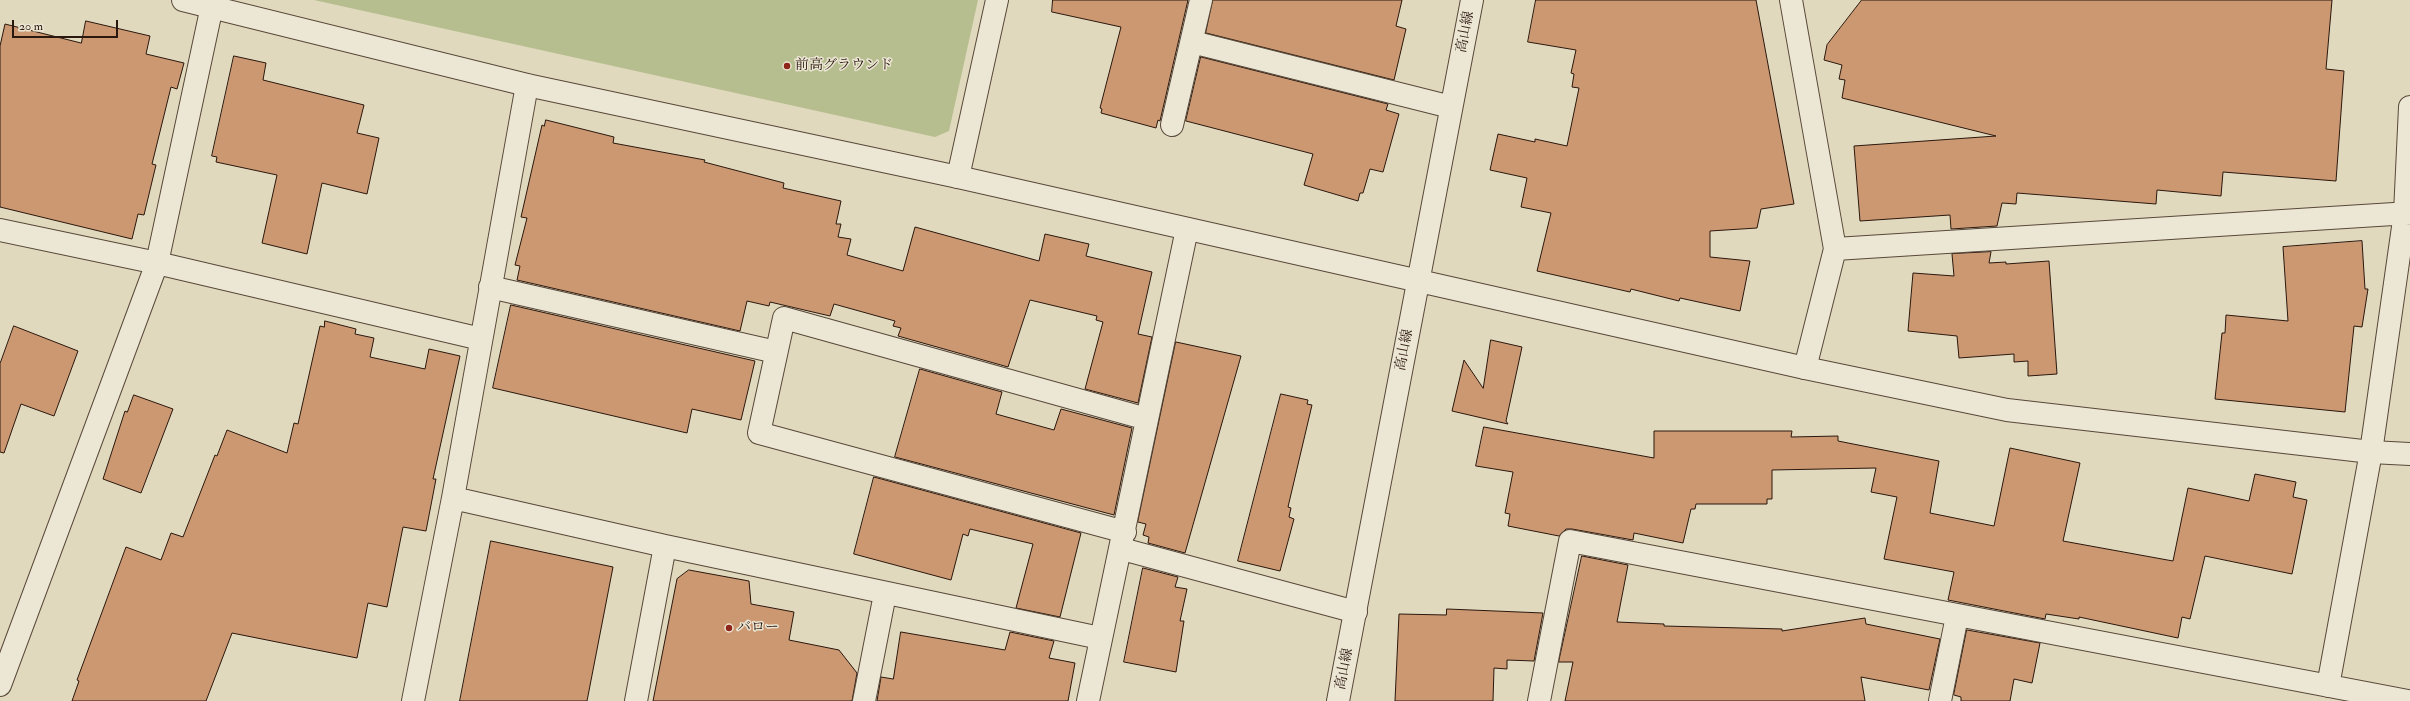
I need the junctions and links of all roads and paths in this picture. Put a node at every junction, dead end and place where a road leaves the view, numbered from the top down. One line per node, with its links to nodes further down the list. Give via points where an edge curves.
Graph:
1 (183, 0): 6 (street)
2 (997, 0): 12 (street)
3 (1201, 0): 7 (street)
4 (1472, 0): 10 (street, 高山線)
5 (1791, 0): 16 (street)
6 (213, 3): 8 (street); 17 (street)
7 (1192, 42): 10 (street); 11 (street)
8 (527, 85): 12 (street); 19 (street)
9 (2410, 106): 13 (street)
10 (1451, 107): 18 (street, 高山線)
11 (1172, 125)
12 (958, 177): 14 (street)
13 (2408, 213): 16 (street); 24 (street)
14 (1187, 229): 18 (street); 23 (street)
15 (0, 230): 17 (street)
16 (1835, 249): 22 (street)
17 (157, 263): 20 (street); 33 (street)
18 (1418, 282): 22 (street); 30 (street, 高山線)
19 (490, 287): 20 (street); 21 (street)
20 (481, 339): 26 (street)
21 (776, 352): 23 (street, via 784,318); 27 (street, via 759,433)
22 (1805, 368): 24 (street, via 2006,410)
23 (1147, 419): 27 (street)
24 (2371, 452): 25 (street); 34 (street)
25 (2410, 454)
26 (454, 498): 28 (street); 35 (street)
27 (1123, 541): 30 (street); 32 (street)
28 (665, 546): 29 (street); 36 (street)
29 (885, 594): 32 (street); 37 (street)
30 (1356, 612): 39 (street, 高山線)
31 (1957, 616): 34 (street); 40 (street, via 1570,541); 41 (street)
32 (1100, 638): 38 (street)
33 (0, 685)
34 (2328, 686): 42 (street)
35 (413, 701)
36 (636, 701)
37 (864, 701)
38 (1088, 701)
39 (1338, 701)
40 (1538, 701)
41 (1940, 701)
42 (2408, 701)

